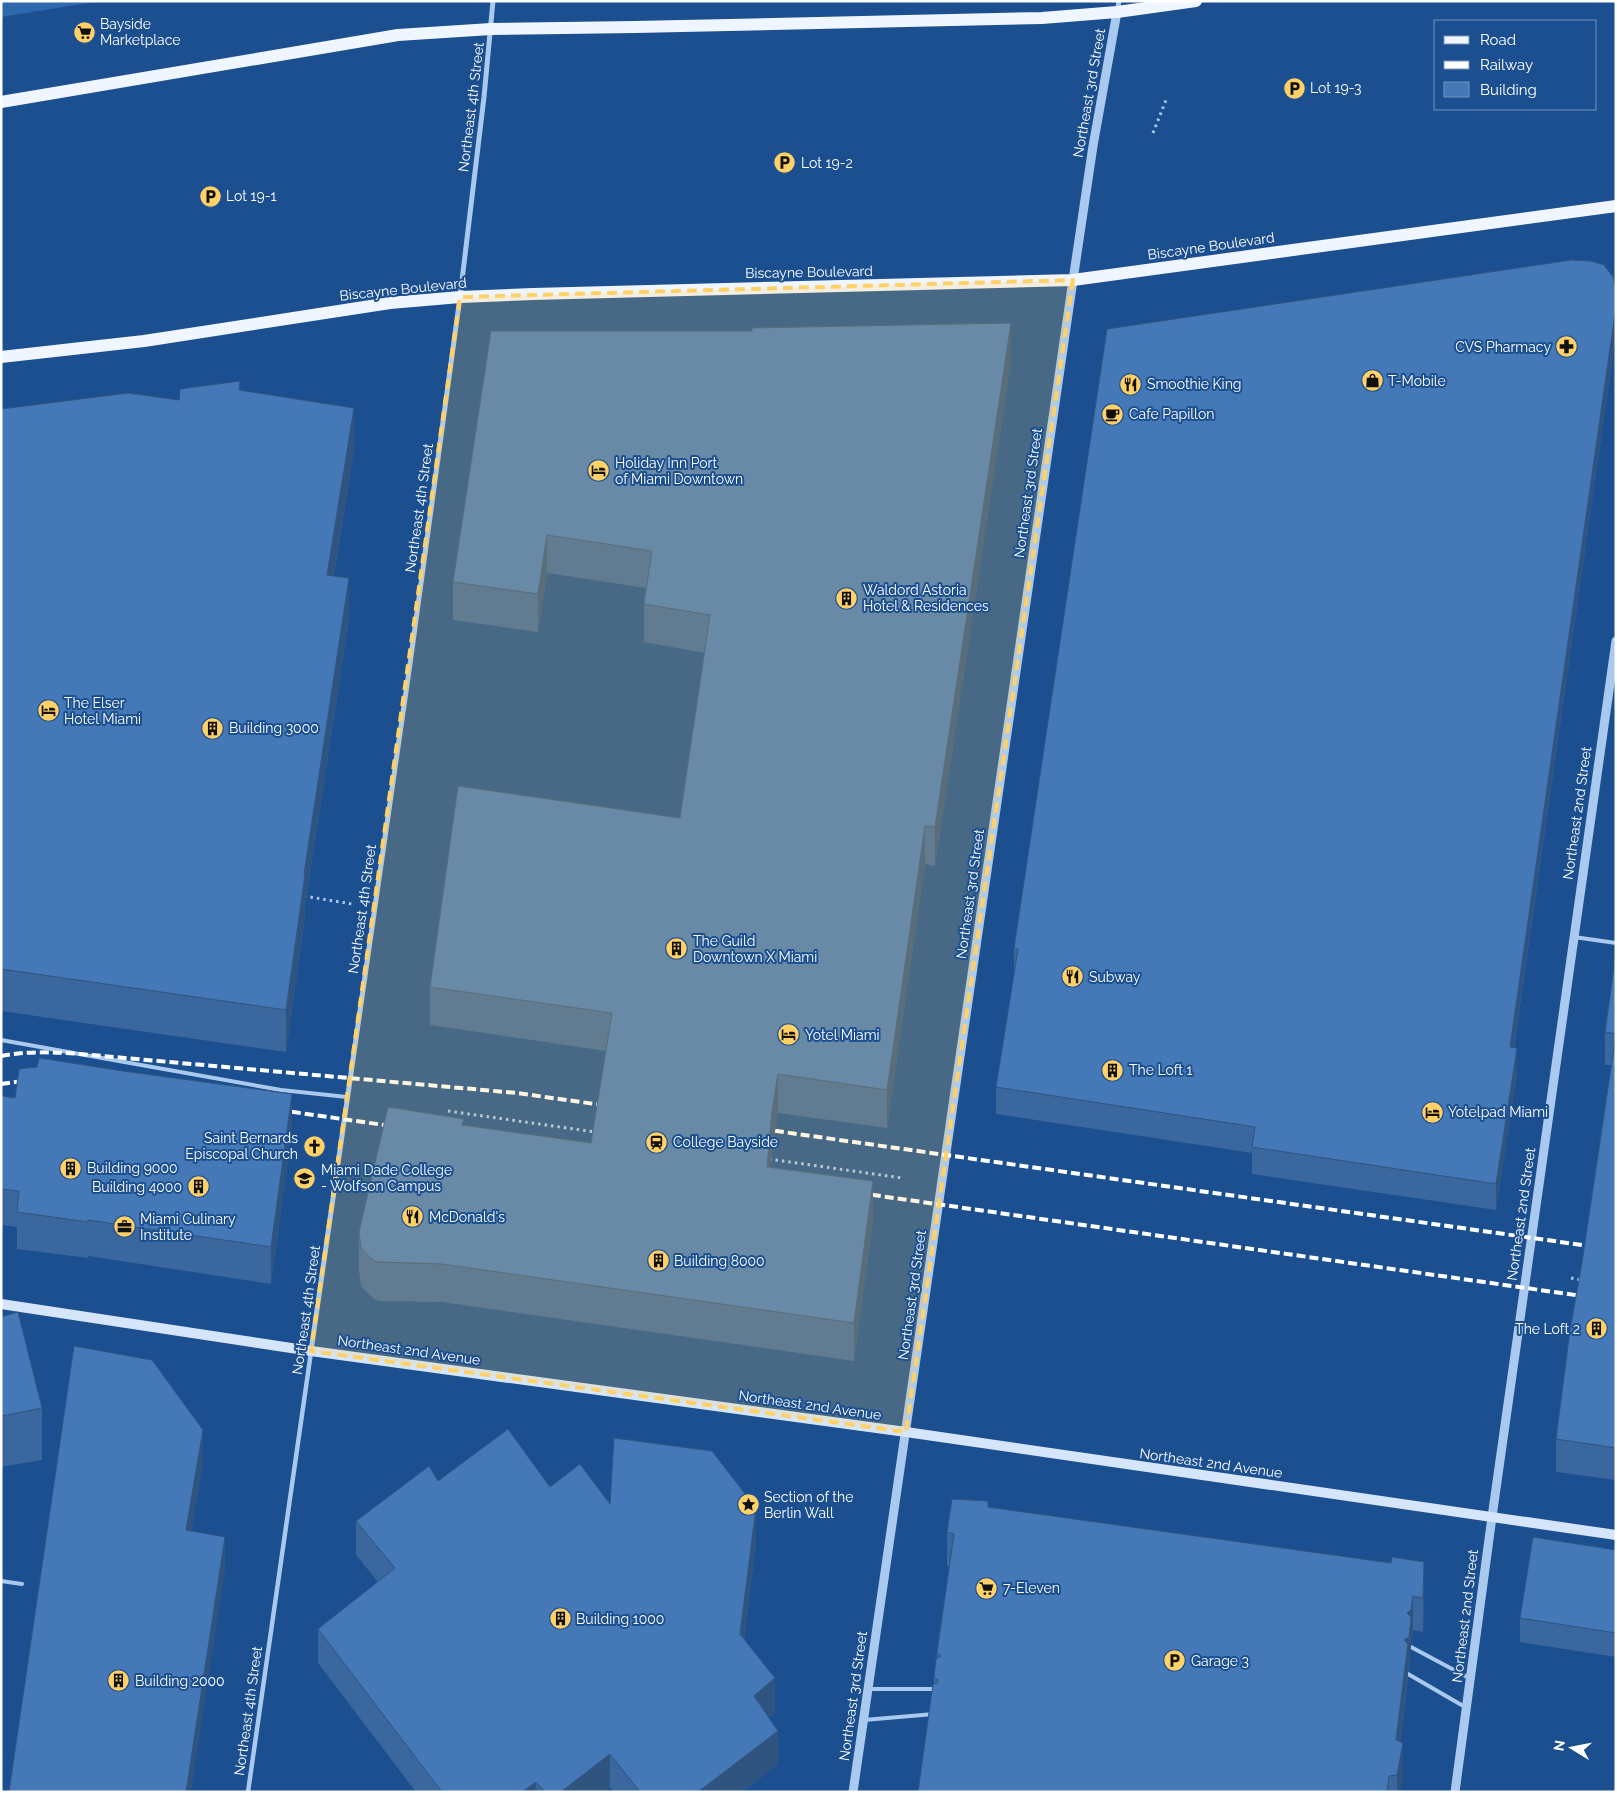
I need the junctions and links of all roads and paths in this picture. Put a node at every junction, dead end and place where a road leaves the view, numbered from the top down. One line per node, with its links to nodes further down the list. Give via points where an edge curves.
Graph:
1 (493, 1): 4 (street, Northeast 4th Street)
2 (1196, 1): 3 (main road)
3 (1118, 7): 4 (main road, via 1042,18); 9 (street, Northeast 3rd Street)
4 (491, 29): 6 (main road, via 398,35); 10 (street, Northeast 4th Street)
5 (1166, 100): 7 (path)
6 (1, 102)
7 (1153, 133)
8 (1616, 206): 9 (main road, Biscayne Boulevard)
9 (1073, 280): 10 (main road, Biscayne Boulevard); 27 (street, Northeast 3rd Street)
10 (460, 297): 11 (main road, Biscayne Boulevard, via 390,302 144,341); 14 (street, Northeast 4th Street)
11 (1, 358)
12 (1616, 641): 15 (street, Northeast 2nd Street)
13 (298, 895): 14 (path)
14 (374, 907): 18 (street, Northeast 4th Street)
15 (1574, 937): 16 (lane); 28 (street, Northeast 2nd Street)
16 (1616, 943)
17 (1, 1040): 18 (lane, via 280,1090)
18 (347, 1097): 26 (street, Northeast 4th Street)
19 (448, 1111): 20 (path)
20 (598, 1132)
21 (765, 1159): 22 (path)
22 (902, 1178)
23 (1571, 1278): 24 (path)
24 (1584, 1280)
25 (1, 1304): 26 (main road, Northeast 2nd Avenue)
26 (311, 1351): 27 (main road, Northeast 2nd Avenue); 40 (street, Northeast 4th Street)
27 (906, 1432): 28 (main road, Northeast 2nd Avenue); 36 (street, Northeast 3rd Street)
28 (1492, 1517): 29 (main road, Northeast 2nd Avenue); 34 (street, Northeast 2nd Street)
29 (1616, 1535)
30 (1, 1581): 31 (lane)
31 (22, 1584)
32 (1411, 1647): 34 (lane)
33 (1408, 1674): 37 (lane)
34 (1471, 1679): 37 (street, Northeast 2nd Street)
35 (937, 1689): 36 (lane)
36 (868, 1690): 39 (street, Northeast 3rd Street)
37 (1467, 1708): 42 (street, Northeast 2nd Street)
38 (934, 1714): 39 (lane)
39 (863, 1720): 41 (street, Northeast 3rd Street)
40 (248, 1792)
41 (853, 1792)
42 (1455, 1792)

